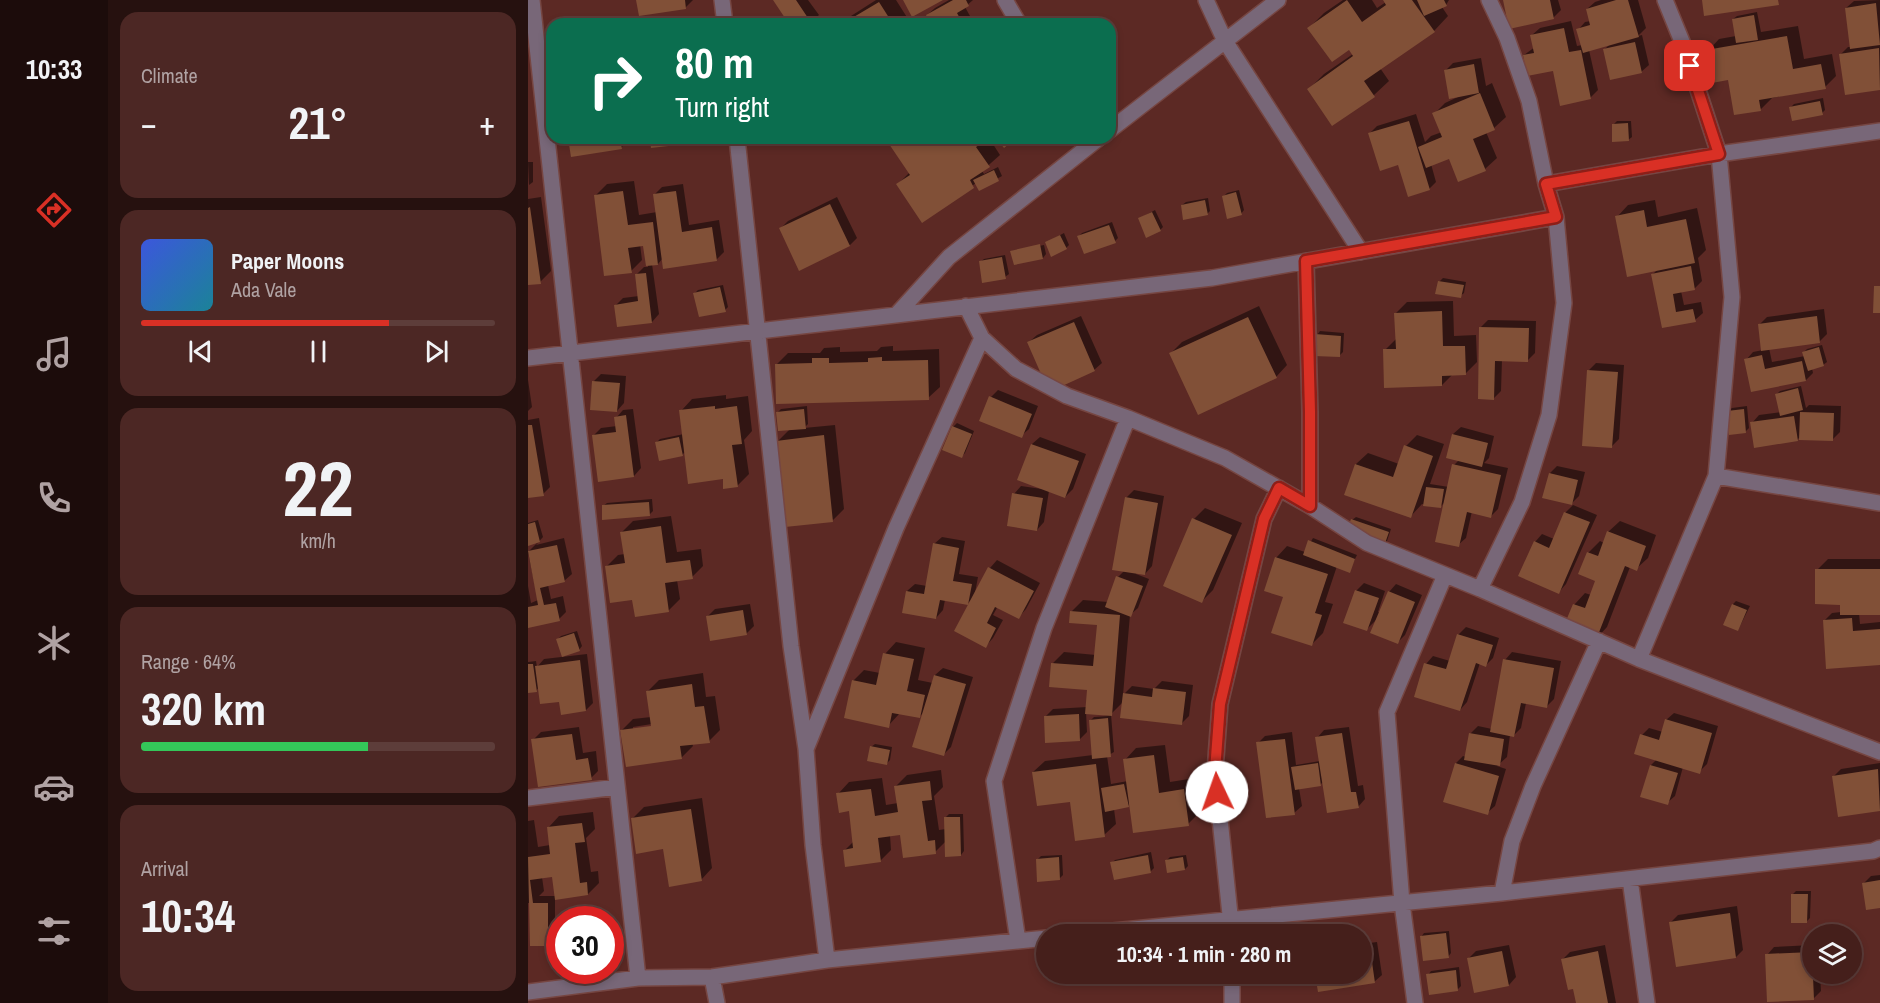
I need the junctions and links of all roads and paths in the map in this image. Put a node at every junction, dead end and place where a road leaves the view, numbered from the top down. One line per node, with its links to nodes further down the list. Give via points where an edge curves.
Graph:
1 (532, 0): 12 (street)
2 (722, 0): 8 (street)
3 (1005, 0): 9 (street)
4 (1206, 0): 10 (street)
5 (1278, 0): 10 (street)
6 (1489, 0): 18 (street, via 1529,101)
7 (1665, 0): 17 (street)
8 (724, 18)
9 (1016, 18)
10 (1225, 41): 11 (street); 20 (street)
11 (1116, 125)
12 (546, 127)
13 (1880, 131): 17 (street)
14 (548, 144): 26 (street)
15 (738, 144): 24 (street)
16 (1088, 144): 23 (street, via 949,257)
17 (1719, 154): 18 (street); 29 (street, via 1732,297)
18 (1546, 184): 19 (street)
19 (1556, 217): 20 (street); 34 (street, via 1564,303 1549,415 1522,502)
20 (1360, 252): 21 (street)
21 (1306, 261): 22 (street, via 1212,278); 32 (street)
22 (966, 306): 23 (street); 25 (street)
23 (897, 314): 24 (street)
24 (757, 330): 26 (street); 37 (street, via 790,646)
25 (982, 338): 28 (street, via 1016,369 1067,396); 37 (street, via 896,528)
26 (571, 353): 27 (street); 39 (street)
27 (528, 358)
28 (1128, 418): 30 (street, via 1225,458); 48 (street, via 1044,628 994,781)
29 (1716, 476): 31 (street); 36 (street)
30 (1279, 488): 32 (street); 45 (street, via 1264,519 1220,704 1215,771)
31 (1880, 503)
32 (1310, 506): 33 (street, via 1367,543)
33 (1445, 575): 34 (street); 44 (street, via 1387,712)
34 (1480, 589): 35 (street)
35 (1599, 641): 36 (street); 43 (street, via 1533,786 1512,841)
36 (1639, 659): 38 (street)
37 (806, 749): 49 (street)
38 (1880, 752)
39 (617, 787): 40 (street); 51 (street)
40 (528, 798)
41 (1880, 848): 42 (street)
42 (1630, 879): 43 (street); 57 (street)
43 (1502, 893): 44 (street)
44 (1402, 903): 46 (street); 56 (street)
45 (1232, 924)
46 (1253, 924)
47 (1036, 939): 48 (street)
48 (1017, 941): 49 (street)
49 (827, 960): 50 (street)
50 (712, 977): 51 (street); 54 (street)
51 (638, 978): 53 (street)
52 (1232, 984): 55 (street)
53 (528, 992)
54 (717, 1003)
55 (1232, 1003)
56 (1415, 1003)
57 (1647, 1003)

